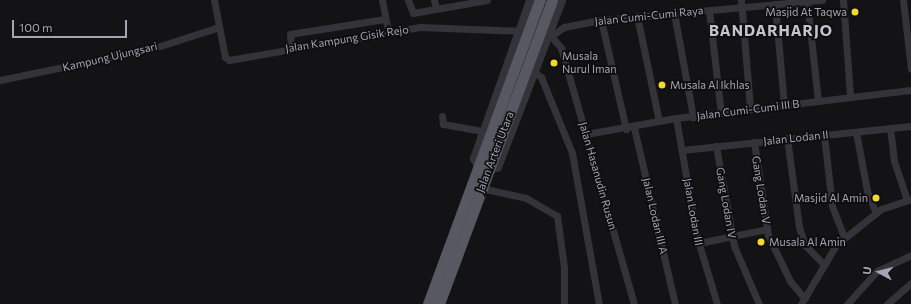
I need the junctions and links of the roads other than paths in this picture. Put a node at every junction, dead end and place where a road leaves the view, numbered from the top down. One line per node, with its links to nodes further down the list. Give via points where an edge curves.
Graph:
1 (214, 0): 22 (street, Jalan Kampung Gisik Rejo)
2 (382, 0): 20 (street)
3 (408, 0): 16 (street, via 412,12)
4 (434, 0): 16 (street)
5 (487, 0): 16 (street)
6 (530, 0): 24 (street)
7 (540, 0): 24 (highway, Jalan Arteri Utara)
8 (552, 0): 24 (highway, Jalan Arteri Utara)
9 (561, 0): 24 (street)
10 (822, 0): 13 (street, Jalan Cumi-Cumi Raya)
11 (843, 0): 30 (street)
12 (903, 0): 26 (street)
13 (807, 1): 15 (street, Jalan Cumi-Cumi Raya); 31 (street)
14 (741, 4): 15 (street, Jalan Cumi-Cumi Raya); 17 (street, Jalan Cumi-Cumi Raya); 33 (street)
15 (775, 4): 32 (street)
16 (436, 8)
17 (709, 10): 18 (street, Jalan Cumi-Cumi Raya); 34 (street)
18 (674, 13): 19 (street, Jalan Cumi-Cumi Raya); 36 (street)
19 (637, 16): 21 (street, Jalan Cumi-Cumi Raya); 38 (street)
20 (385, 19): 23 (street); 25 (street, via 290,34)
21 (601, 20): 24 (street, Jalan Cumi-Cumi Raya); 42 (street)
22 (219, 27): 25 (street, Jalan Kampung Gisik Rejo, via 225,57 229,60); 28 (street, Kampung Ujungsari, via 154,48)
23 (388, 32): 24 (street, Jalan Kampung Gisik Rejo, via 420,27); 25 (street, Jalan Kampung Gisik Rejo)
24 (537, 33): 27 (street); 43 (street); 45 (street, Jalan Hasanudin Rusun, via 561,48); 51 (highway, Jalan Arteri Utara)
25 (291, 47)
26 (911, 69)
27 (533, 71): 51 (street, via 497,167); 66 (street, via 541,77 572,153)
28 (0, 80)
29 (911, 90): 30 (street, Jalan Cumi-Cumi III B)
30 (850, 96): 31 (street, Jalan Cumi-Cumi III B)
31 (818, 100): 32 (street, Jalan Cumi-Cumi III B)
32 (784, 105): 33 (street, Jalan Cumi-Cumi III B)
33 (750, 108): 34 (street, Jalan Cumi-Cumi III B)
34 (721, 113): 36 (street, Jalan Cumi-Cumi III B)
35 (442, 116): 43 (street, via 443,124)
36 (693, 117): 37 (street, Jalan Cumi-Cumi III B)
37 (676, 118): 38 (street, Jalan Cumi-Cumi III B); 50 (street, Jalan Lodan III)
38 (659, 121): 40 (street, Jalan Cumi-Cumi III B)
39 (911, 126): 41 (street, Jalan Lodan II)
40 (634, 128): 42 (street, Jalan Cumi-Cumi III B); 68 (street, Jalan Lodan III A)
41 (890, 128): 44 (street, Jalan Lodan II); 53 (street, via 894,162)
42 (626, 129): 45 (street, Jalan Cumi-Cumi III B)
43 (482, 131): 51 (street, via 474,158)
44 (856, 132): 46 (street, Jalan Lodan II); 54 (street, via 867,192)
45 (586, 134): 67 (street, Jalan Hasanudin Rusun)
46 (824, 135): 47 (street, Jalan Lodan II); 57 (street, via 832,206)
47 (786, 138): 48 (street, Jalan Lodan II); 60 (street, via 799,227 805,245)
48 (754, 142): 49 (street, Jalan Lodan II); 55 (street, Gang Lodan V)
49 (716, 146): 50 (street, Jalan Lodan II); 56 (street, Gang Lodan IV)
50 (682, 150): 58 (street, Jalan Lodan III)
51 (483, 168): 52 (highway, Jalan Arteri Utara); 63 (highway, Jalan Arteri Utara)
52 (481, 188): 64 (highway, Jalan Arteri Utara); 65 (street, via 526,198 557,216 564,268)
53 (909, 200): 54 (street)
54 (876, 213): 57 (street)
55 (767, 230): 56 (street); 62 (street, Gang Lodan V, via 790,281)
56 (732, 237): 58 (street); 70 (street, Gang Lodan IV)
57 (844, 237): 60 (street)
58 (698, 243): 69 (street, Jalan Lodan III)
59 (911, 255): 71 (street, via 877,272)
60 (824, 265): 62 (street)
61 (911, 283): 72 (street)
62 (803, 301)
63 (428, 304)
64 (439, 304)
65 (564, 304)
66 (599, 304)
67 (634, 304)
68 (675, 304)
69 (717, 304)
70 (759, 304)
71 (847, 304)
72 (887, 304)

